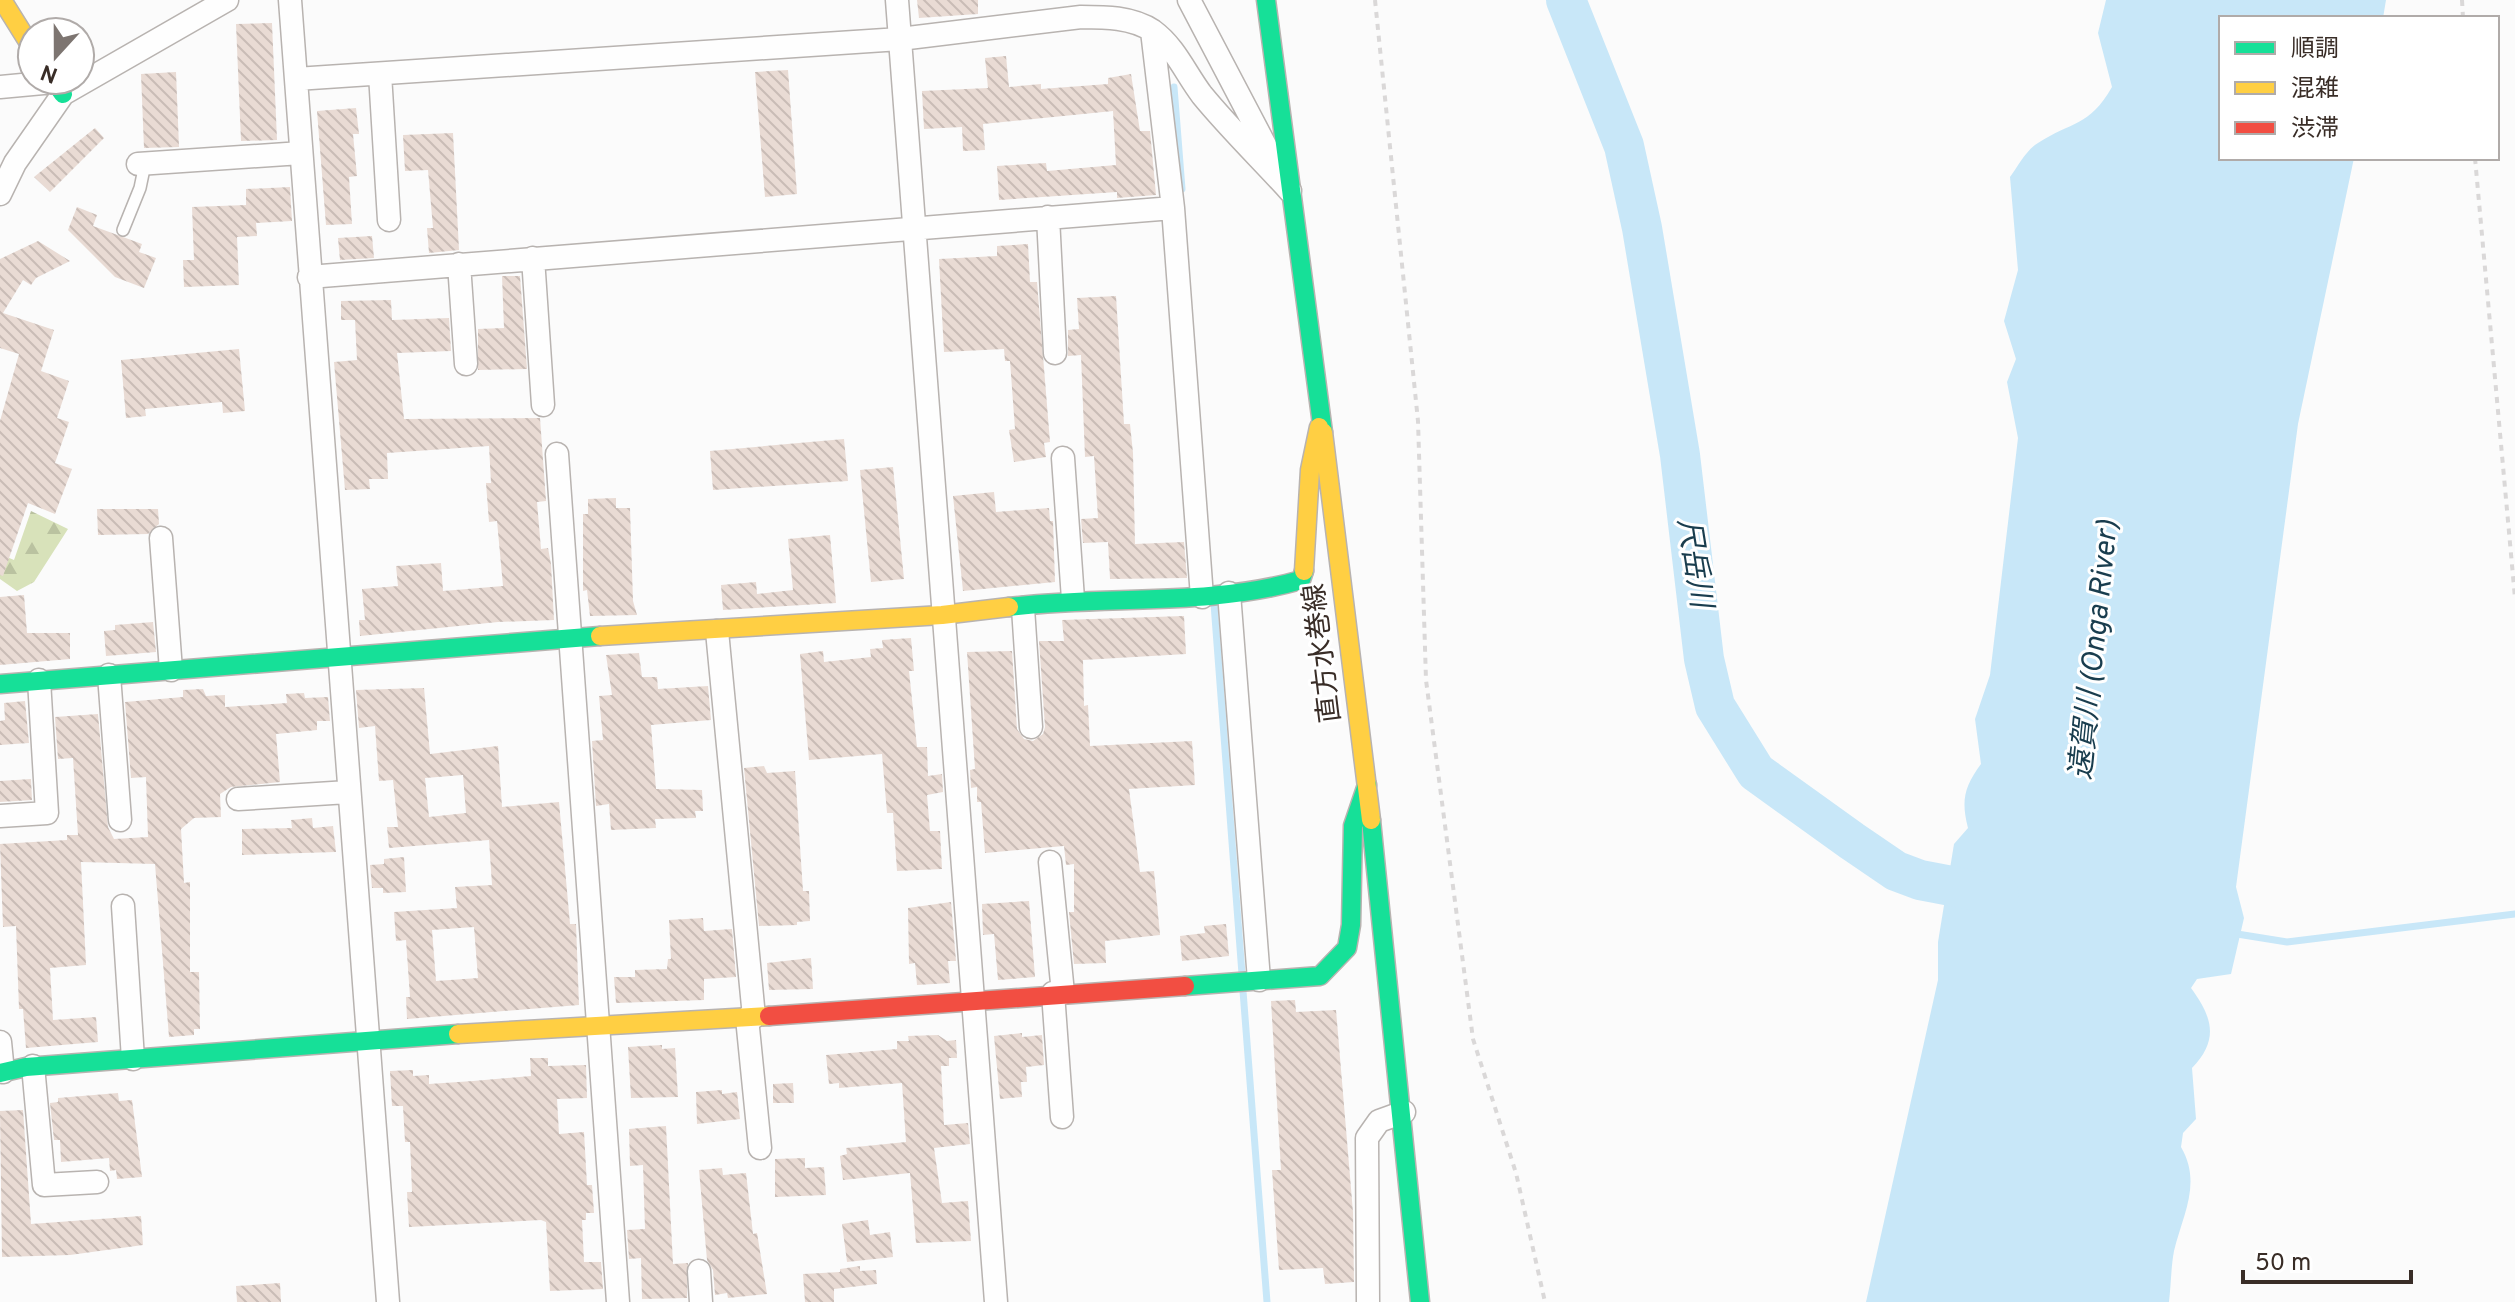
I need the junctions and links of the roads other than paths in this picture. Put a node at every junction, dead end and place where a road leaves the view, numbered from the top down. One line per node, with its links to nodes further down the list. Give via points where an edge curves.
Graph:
1 (2, 0): 7 (street)
2 (227, 0): 10 (street)
3 (290, 0): 12 (street)
4 (897, 0): 9 (street)
5 (1189, 0): 16 (street)
6 (1266, 0): 16 (street, 直方水巻線)
7 (16, 22)
8 (1152, 31): 9 (street, via 1128,20 1081,17); 16 (street); 18 (street)
9 (907, 39): 11 (street); 21 (street)
10 (96, 65)
11 (380, 74): 12 (street); 20 (street)
12 (296, 79): 14 (street)
13 (50, 96): 17 (street)
14 (301, 153): 15 (street); 25 (street)
15 (142, 164): 22 (lane, via 140,188)
16 (1290, 191): 29 (street, 直方水巻線)
17 (0, 194)
18 (1173, 208): 19 (street); 33 (street)
19 (1048, 217): 21 (street); 26 (street)
20 (389, 220)
21 (921, 227): 23 (street); 36 (street)
22 (123, 230)
23 (533, 258): 24 (street); 28 (street)
24 (459, 264): 25 (street); 27 (street)
25 (309, 277): 39 (street)
26 (1055, 353)
27 (466, 364)
28 (543, 405)
29 (1322, 410): 33 (street, via 1310,470 1301,580); 45 (street, 直方水巻線)
30 (557, 454): 38 (street)
31 (1063, 458): 34 (street)
32 (161, 538): 40 (street)
33 (1214, 595): 34 (street); 52 (street)
34 (1073, 599): 35 (street)
35 (1023, 608): 36 (street); 44 (street)
36 (950, 614): 37 (street); 54 (street)
37 (717, 631): 38 (street); 55 (street)
38 (572, 638): 39 (street); 56 (street)
39 (337, 658): 40 (street); 46 (street)
40 (171, 670): 41 (street)
41 (109, 675): 42 (street); 49 (street)
42 (39, 680): 43 (street); 48 (street, via 47,813)
43 (0, 684)
44 (1031, 727)
45 (1368, 784): 52 (street, via 1353,826 1347,948 1320,976); 62 (street, 直方水巻線)
46 (348, 792): 47 (street); 57 (street)
47 (238, 799)
48 (0, 816)
49 (120, 820)
50 (1050, 862): 53 (street)
51 (123, 906): 59 (street)
52 (1249, 981): 53 (street)
53 (1058, 993): 54 (street); 63 (street)
54 (981, 1001): 55 (street); 70 (street)
55 (751, 1017): 56 (street); 64 (street)
56 (599, 1023): 57 (street); 68 (street)
57 (369, 1041): 59 (street); 67 (street)
58 (0, 1042): 61 (street)
59 (133, 1059): 60 (street)
60 (33, 1066): 61 (street); 65 (street, via 44,1185)
61 (1, 1072)
62 (1404, 1112): 71 (street, via 1379,1121 1367,1138); 72 (street, 直方水巻線)
63 (1062, 1117)
64 (760, 1148)
65 (97, 1182)
66 (699, 1271): 69 (street)
67 (388, 1302)
68 (618, 1302)
69 (701, 1302)
70 (996, 1302)
71 (1368, 1302)
72 (1420, 1302)

